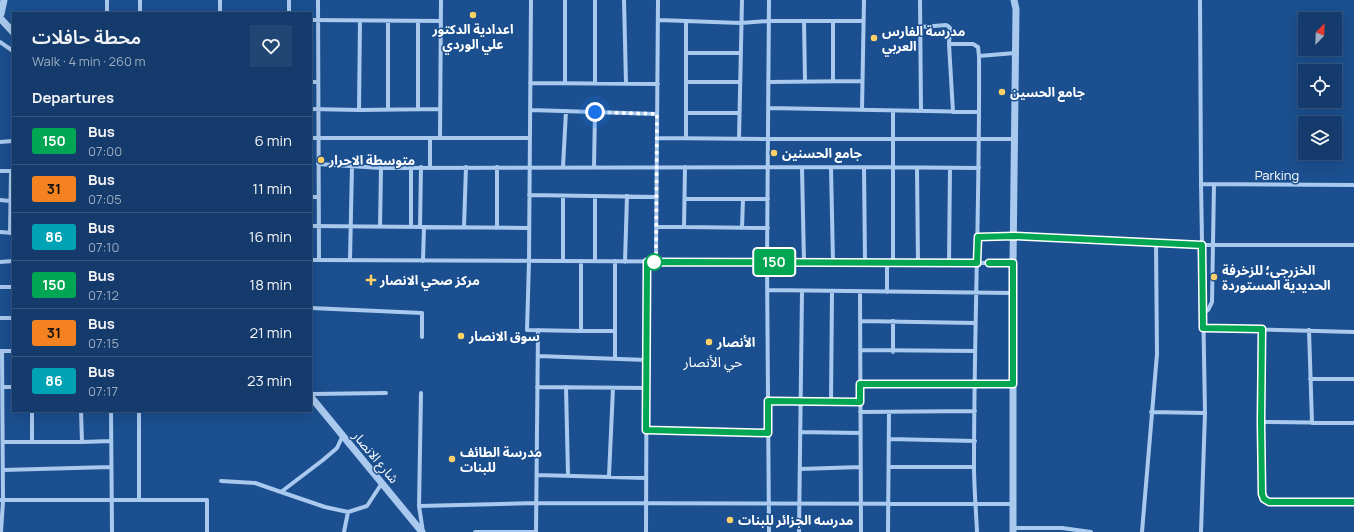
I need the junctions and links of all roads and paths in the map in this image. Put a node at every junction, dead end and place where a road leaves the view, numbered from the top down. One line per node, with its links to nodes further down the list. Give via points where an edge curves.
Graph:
1 (4, 0): 25 (street)
2 (107, 0): 21 (street)
3 (140, 0): 22 (street)
4 (220, 0): 23 (street)
5 (289, 0): 24 (street)
6 (318, 0): 27 (street)
7 (441, 0): 31 (street)
8 (531, 0): 55 (street)
9 (565, 0): 59 (street)
10 (595, 0): 60 (street)
11 (624, 0): 61 (street)
12 (658, 0): 28 (street)
13 (742, 0): 38 (street)
14 (769, 0): 33 (street)
15 (864, 0): 36 (street)
16 (920, 0): 39 (street)
17 (1014, 0): 20 (street)
18 (1018, 0): 20 (street)
19 (1200, 0): 118 (street)
20 (1016, 9): 48 (street)
21 (107, 12)
22 (140, 12)
23 (220, 12)
24 (289, 12)
25 (0, 15): 40 (street)
26 (312, 20): 27 (street)
27 (318, 20): 29 (street); 45 (street)
28 (658, 20): 32 (street); 62 (street)
29 (360, 21): 30 (street); 68 (street)
30 (388, 21): 37 (street); 69 (street)
31 (441, 21): 37 (street); 67 (street)
32 (686, 21): 38 (street); 46 (street)
33 (769, 21): 34 (street); 38 (street); 58 (street)
34 (804, 21): 35 (street); 50 (street)
35 (832, 21): 36 (street); 51 (street)
36 (863, 21): 52 (street)
37 (418, 22): 66 (street)
38 (741, 23): 47 (street)
39 (921, 27): 42 (street, via 948,26); 74 (street)
40 (12, 31)
41 (0, 42): 43 (street)
42 (949, 44): 49 (street, via 973,44 978,47); 76 (street)
43 (12, 50)
44 (312, 50): 45 (street)
45 (318, 50): 54 (street)
46 (686, 53): 47 (street); 56 (street)
47 (740, 53): 57 (street)
48 (1015, 53): 49 (street); 91 (street)
49 (978, 56): 77 (street)
50 (805, 81): 51 (street); 58 (street)
51 (833, 81): 52 (street)
52 (862, 81): 71 (street)
53 (312, 82): 54 (street)
54 (318, 82): 65 (street)
55 (530, 82): 59 (street); 70 (street)
56 (686, 82): 57 (street); 78 (street)
57 (740, 82): 79 (street)
58 (768, 82): 63 (street)
59 (565, 83): 60 (street)
60 (595, 83): 61 (street)
61 (626, 84): 62 (street)
62 (658, 84): 80 (street)
63 (768, 108): 71 (street); 92 (street)
64 (312, 109): 65 (street)
65 (318, 109): 68 (street); 82 (street)
66 (418, 109): 67 (street); 69 (street)
67 (439, 109): 84 (street)
68 (359, 110): 69 (street)
69 (388, 110)
70 (530, 110): 72 (street); 85 (street)
71 (862, 110): 73 (street)
72 (566, 111): 75 (street); 102 (street)
73 (893, 111): 74 (street); 89 (street)
74 (921, 111): 76 (street)
75 (595, 112): 80 (street); 103 (street)
76 (953, 112): 77 (street)
77 (979, 112): 90 (street)
78 (686, 113): 79 (street); 87 (street)
79 (739, 113): 88 (street)
80 (657, 114): 86 (street)
81 (312, 138): 82 (street)
82 (318, 138): 83 (street); 95 (street)
83 (430, 138): 84 (street); 99 (street)
84 (440, 138): 85 (street)
85 (530, 138): 109 (street)
86 (657, 138): 87 (street); 104 (street)
87 (686, 138): 88 (street)
88 (739, 139): 92 (street)
89 (893, 139): 90 (street); 92 (street); 112 (street)
90 (979, 139): 91 (street); 115 (street)
91 (1015, 139): 148 (street)
92 (768, 140): 106 (street)
93 (12, 141): 94 (street)
94 (0, 142)
95 (318, 164): 96 (street); 126 (street)
96 (352, 166): 108 (street); 135 (street)
97 (411, 167): 98 (street); 108 (street); 137 (street)
98 (421, 167): 99 (street); 138 (street)
99 (430, 167): 100 (street)
100 (466, 167): 101 (street); 139 (street)
101 (497, 167): 109 (street); 142 (street)
102 (563, 167): 103 (street); 109 (street)
103 (594, 167): 104 (street)
104 (657, 167): 105 (street); 127 (street)
105 (685, 167): 106 (street); 128 (street)
106 (768, 167): 110 (street); 130 (street)
107 (864, 167): 111 (street); 112 (street); 171 (street)
108 (381, 168): 136 (street)
109 (530, 168): 121 (street)
110 (802, 168): 111 (street); 169 (street)
111 (831, 168): 170 (street)
112 (894, 168): 113 (street); 172 (street)
113 (917, 168): 114 (street); 174 (street)
114 (950, 168): 115 (street); 175 (street)
115 (979, 168): 149 (street)
116 (0, 171): 117 (street)
117 (12, 171): 132 (street)
118 (1201, 184): 119 (street, Parking); 151 (street)
119 (1214, 184): 120 (street, Parking); 152 (street)
120 (1354, 185)
121 (529, 195): 122 (street); 143 (street)
122 (563, 196): 123 (street); 160 (street)
123 (595, 196): 124 (street); 162 (street)
124 (627, 196): 127 (street); 165 (street)
125 (312, 197): 126 (street)
126 (319, 197): 134 (street)
127 (657, 197): 140 (street)
128 (685, 199): 129 (street); 141 (street)
129 (743, 199): 130 (street); 144 (street)
130 (768, 199): 145 (street)
131 (0, 200): 132 (street)
132 (10, 201): 147 (street)
133 (312, 226): 134 (street)
134 (319, 226): 135 (street); 155 (street)
135 (351, 226): 136 (street); 156 (street)
136 (380, 227): 137 (street)
137 (411, 227): 138 (street)
138 (422, 227): 139 (street); 158 (street)
139 (464, 227): 142 (street)
140 (656, 227): 141 (street); 167 (street)
141 (684, 227): 144 (street)
142 (498, 228): 143 (street)
143 (529, 228): 159 (street)
144 (742, 228): 145 (street)
145 (768, 228): 168 (street)
146 (0, 232): 147 (street)
147 (11, 233)
148 (1014, 236): 149 (street); 150 (street); 177 (street)
149 (978, 237): 176 (street)
150 (1156, 242): 151 (street); 236 (street, via 1157,354)
151 (1202, 245): 152 (street); 188 (street)
152 (1213, 245): 153 (street); 188 (street, via 1212,302)
153 (1354, 245)
154 (312, 260): 155 (street)
155 (319, 260): 156 (street)
156 (350, 260): 158 (street)
157 (12, 261): 164 (street)
158 (423, 261): 159 (street)
159 (529, 261): 160 (street); 196 (street, via 527,330)
160 (563, 261): 161 (street)
161 (581, 261): 162 (street); 198 (street)
162 (595, 261): 163 (street)
163 (615, 261): 165 (street); 199 (street)
164 (0, 262)
165 (625, 262): 166 (street)
166 (647, 262): 167 (street); 209 (street)
167 (656, 262): 168 (street)
168 (767, 262): 169 (street); 180 (street)
169 (804, 262): 170 (street)
170 (833, 262): 171 (street)
171 (864, 262): 173 (street)
172 (893, 262): 173 (street); 174 (street)
173 (887, 263): 184 (street)
174 (918, 263): 175 (street)
175 (949, 263): 176 (street)
176 (977, 263): 177 (street); 185 (street)
177 (1013, 263): 186 (street)
178 (0, 287): 179 (street)
179 (12, 287)
180 (768, 290): 181 (street); 225 (street)
181 (802, 291): 182 (street); 226 (street)
182 (832, 291): 183 (street); 228 (street)
183 (860, 292): 184 (street); 191 (street)
184 (887, 292): 185 (street)
185 (976, 293): 186 (street); 193 (street)
186 (1013, 293): 214 (street)
187 (312, 308): 201 (street, via 422,313)
188 (1203, 314): 194 (street)
189 (0, 318): 190 (street)
190 (12, 318)
191 (860, 320): 192 (street); 202 (street)
192 (893, 321): 193 (street); 206 (street)
193 (975, 323): 205 (street)
194 (1203, 328): 195 (street); 237 (street)
195 (1262, 329): 197 (street); 238 (street)
196 (538, 330): 198 (street); 207 (street)
197 (1309, 330): 200 (street); 210 (street)
198 (581, 331): 199 (street)
199 (615, 331): 208 (street)
200 (1354, 332)
201 (422, 338)
202 (860, 350): 206 (street); 212 (street)
203 (1, 351): 204 (street); 215 (street)
204 (12, 351)
205 (975, 351): 206 (street); 213 (street)
206 (893, 352)
207 (538, 356): 208 (street); 217 (street)
208 (615, 359): 209 (street)
209 (647, 360): 220 (street)
210 (1310, 379): 211 (street); 239 (street)
211 (1354, 379)
212 (860, 384): 213 (street); 227 (street)
213 (975, 384): 214 (street); 229 (street)
214 (1013, 384): 276 (street)
215 (2, 387): 216 (street); 249 (street)
216 (12, 387)
217 (537, 387): 218 (street); 258 (street)
218 (566, 387): 219 (street); 259 (street)
219 (613, 388): 220 (street); 260 (street)
220 (647, 388): 241 (street)
221 (421, 392): 277 (street)
222 (386, 393): 223 (street)
223 (312, 394)
224 (312, 398): 245 (street, شارع الانصار)
225 (768, 401): 226 (street); 243 (street)
226 (801, 402): 228 (street); 242 (street)
227 (860, 402): 228 (street); 234 (street)
228 (831, 403)
229 (975, 411): 235 (street); 248 (street)
230 (32, 412): 250 (street)
231 (81, 412): 251 (street)
232 (111, 412): 247 (street)
233 (139, 412): 267 (street)
234 (860, 412): 235 (street); 244 (street)
235 (889, 412): 246 (street)
236 (1151, 412): 237 (street); 295 (street)
237 (1204, 413): 296 (street)
238 (1261, 422): 239 (street); 268 (street, via 1264,499 1269,502)
239 (1312, 423): 240 (street)
240 (1354, 423)
241 (646, 430): 243 (street); 261 (street)
242 (800, 432): 244 (street); 256 (street)
243 (768, 433): 271 (street)
244 (860, 433): 255 (street)
245 (342, 436): 263 (street, شارع الانصار); 264 (street, via 336,448 323,460)
246 (889, 439): 248 (street); 253 (street)
247 (111, 441): 251 (street); 252 (street)
248 (974, 441): 254 (street)
249 (3, 442): 250 (street); 257 (street)
250 (32, 442): 251 (street)
251 (82, 442)
252 (112, 467): 257 (street); 266 (street)
253 (889, 467): 254 (street); 274 (street)
254 (974, 467): 275 (street)
255 (861, 468): 256 (street); 273 (street)
256 (800, 469): 272 (street)
257 (3, 470): 265 (street)
258 (537, 475): 259 (street); 269 (street)
259 (568, 475): 260 (street)
260 (609, 476): 261 (street)
261 (646, 478): 270 (street)
262 (221, 481): 264 (street, via 255,483)
263 (382, 483): 278 (street, via 367,506); 284 (street, شارع الانصار)
264 (281, 492): 278 (street)
265 (2, 500): 266 (street); 280 (street)
266 (112, 500): 267 (street); 281 (street)
267 (140, 500): 282 (street, via 207,500)
268 (1354, 502)
269 (537, 503): 270 (street); 277 (street); 287 (street)
270 (646, 504): 271 (street); 288 (street)
271 (768, 504): 272 (street); 289 (street)
272 (800, 504): 273 (street); 290 (street)
273 (861, 504): 274 (street); 291 (street)
274 (889, 504): 275 (street); 292 (street)
275 (976, 504): 276 (street); 293 (street)
276 (1012, 504): 279 (street)
277 (419, 506): 284 (street)
278 (348, 512): 283 (street)
279 (1013, 530): 294 (street, via 1062,528)
280 (1, 532)
281 (112, 532)
282 (207, 532)
283 (344, 532)
284 (423, 532)
285 (475, 532): 286 (street)
286 (506, 532): 287 (street)
287 (536, 532)
288 (646, 532)
289 (769, 532)
290 (800, 532)
291 (861, 532)
292 (888, 532)
293 (977, 532)
294 (1091, 532)
295 (1142, 532)
296 (1201, 532)

